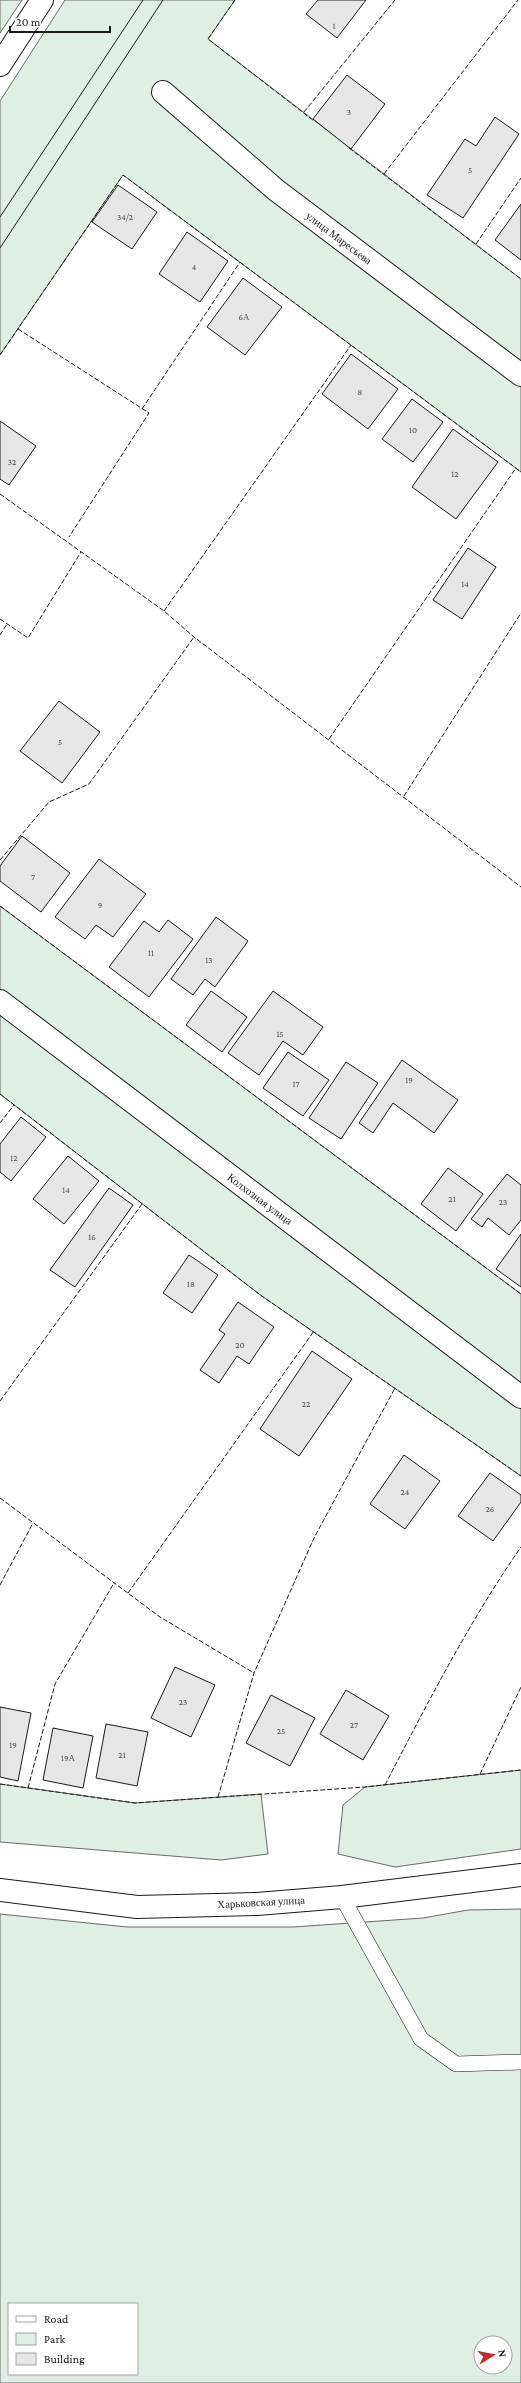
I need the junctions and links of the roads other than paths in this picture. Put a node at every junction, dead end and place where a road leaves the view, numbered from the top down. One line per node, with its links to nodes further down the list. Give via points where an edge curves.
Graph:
1 (42, 0): 2 (street)
2 (0, 65)
3 (163, 92): 4 (street, улица Маресьева, via 276,190)
4 (521, 375)
5 (0, 1001): 6 (street, Колхозная улица)
6 (521, 1397)
7 (521, 1875): 9 (street, Харьковская улица)
8 (0, 1890): 9 (street, Харьковская улица, via 137,1907 257,1904)
9 (342, 1897): 10 (lane, via 421,2039 456,2064)
10 (521, 2062)

